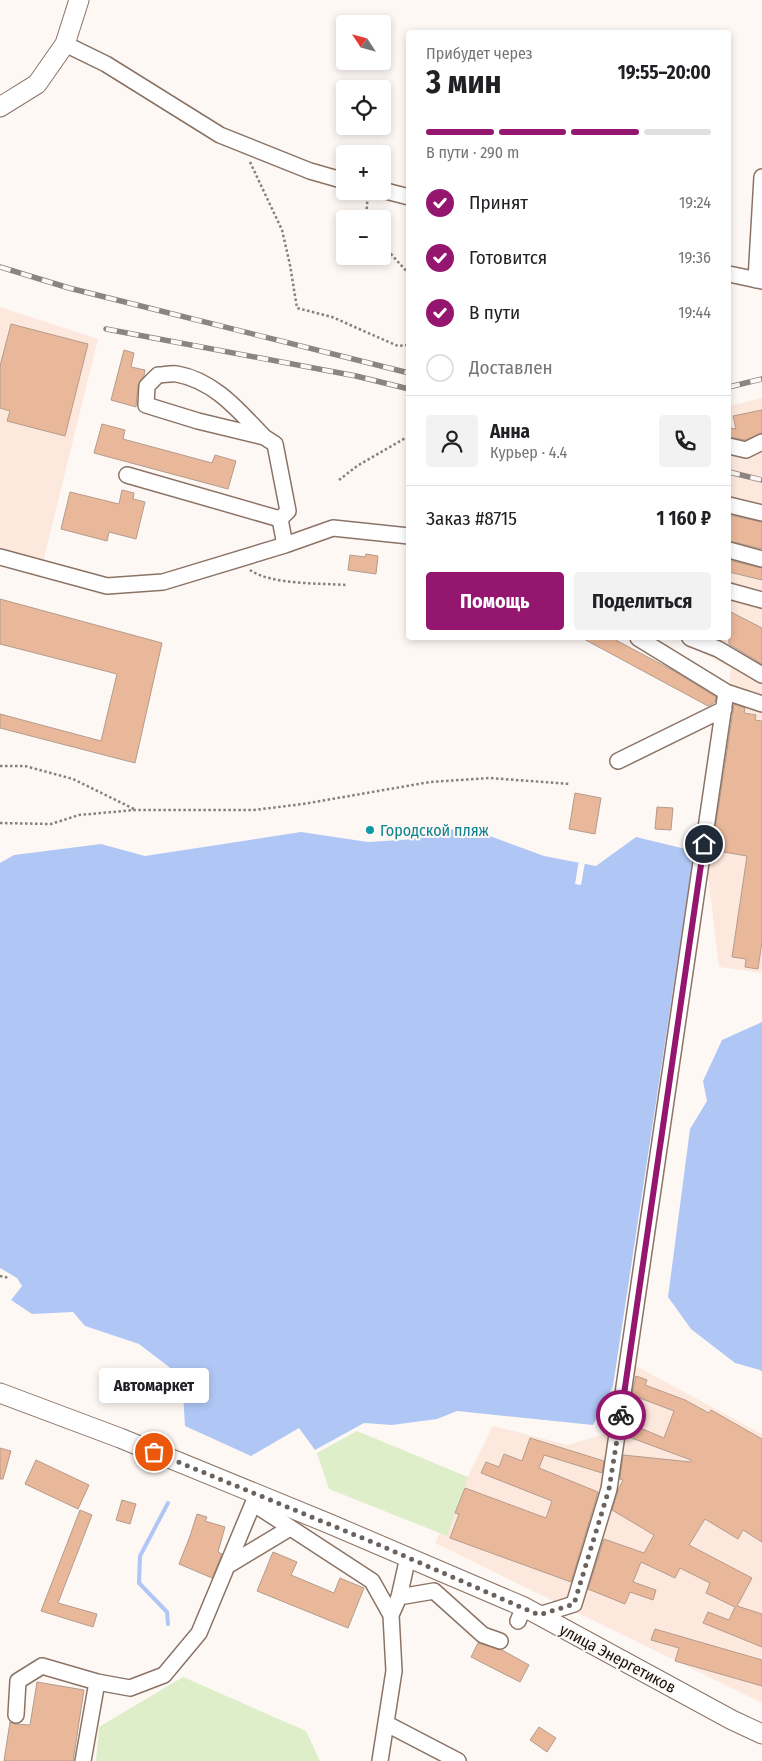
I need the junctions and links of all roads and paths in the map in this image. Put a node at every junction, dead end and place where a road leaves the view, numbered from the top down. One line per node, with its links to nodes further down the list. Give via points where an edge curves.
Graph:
1 (79, 0): 2 (main road)
2 (65, 44): 3 (main road, via 37,84); 4 (street, via 106,64 220,135)
3 (0, 107)
4 (241, 144): 6 (street, via 310,172); 13 (path, via 282,230 297,308 332,317 398,346)
5 (762, 177): 12 (street)
6 (336, 179)
7 (391, 192): 8 (street)
8 (406, 196)
9 (391, 254): 10 (path)
10 (406, 271)
11 (731, 274): 12 (street)
12 (759, 281)
13 (406, 345)
14 (264, 437): 14 (street, via 146,405 147,386 158,375 176,374 199,382 221,394); 22 (street, via 276,444 288,511)
15 (406, 438): 19 (path)
16 (762, 442): 17 (street, via 746,450)
17 (731, 446)
18 (127, 475): 22 (street)
19 (339, 480)
20 (731, 505): 21 (street)
21 (762, 513)
22 (280, 519): 24 (street)
23 (406, 536): 24 (street, via 333,528)
24 (285, 545): 28 (street)
25 (731, 551): 27 (street)
26 (0, 557): 28 (street, via 107,586 163,582)
27 (762, 559)
28 (235, 560): 29 (path, via 257,575 291,582)
29 (346, 585)
30 (731, 592): 31 (street)
31 (762, 600)
32 (641, 640): 35 (street)
33 (695, 640): 34 (street, via 718,649)
34 (762, 675)
35 (726, 692): 36 (street); 37 (street)
36 (762, 704)
37 (724, 709): 38 (street); 51 (street, via 609,1489 574,1604)
38 (618, 761)
39 (0, 766): 41 (path, via 25,766 73,778)
40 (570, 784): 41 (path, via 490,778 430,782 254,810)
41 (135, 810): 42 (path, via 79,815 51,824)
42 (0, 823)
43 (0, 1276): 44 (path)
44 (10, 1278)
45 (0, 1393): 46 (main road, улица Энергетиков, via 120,1438)
46 (256, 1499): 47 (street); 48 (main road, улица Энергетиков); 49 (street)
47 (290, 1528): 49 (street); 52 (street, via 372,1581)
48 (408, 1557): 50 (street); 51 (main road, улица Энергетиков)
49 (227, 1566): 54 (street, via 199,1633 164,1675 130,1688)
50 (399, 1597): 52 (street); 53 (street, via 434,1591 483,1635)
51 (527, 1614): 57 (main road, улица Энергетиков)
52 (391, 1615): 56 (street, via 394,1671)
53 (500, 1641)
54 (97, 1682): 55 (street, via 42,1666 18,1681); 58 (street)
55 (16, 1715)
56 (387, 1724): 59 (street); 60 (street)
57 (762, 1734)
58 (83, 1761)
59 (380, 1761)
60 (458, 1761)

